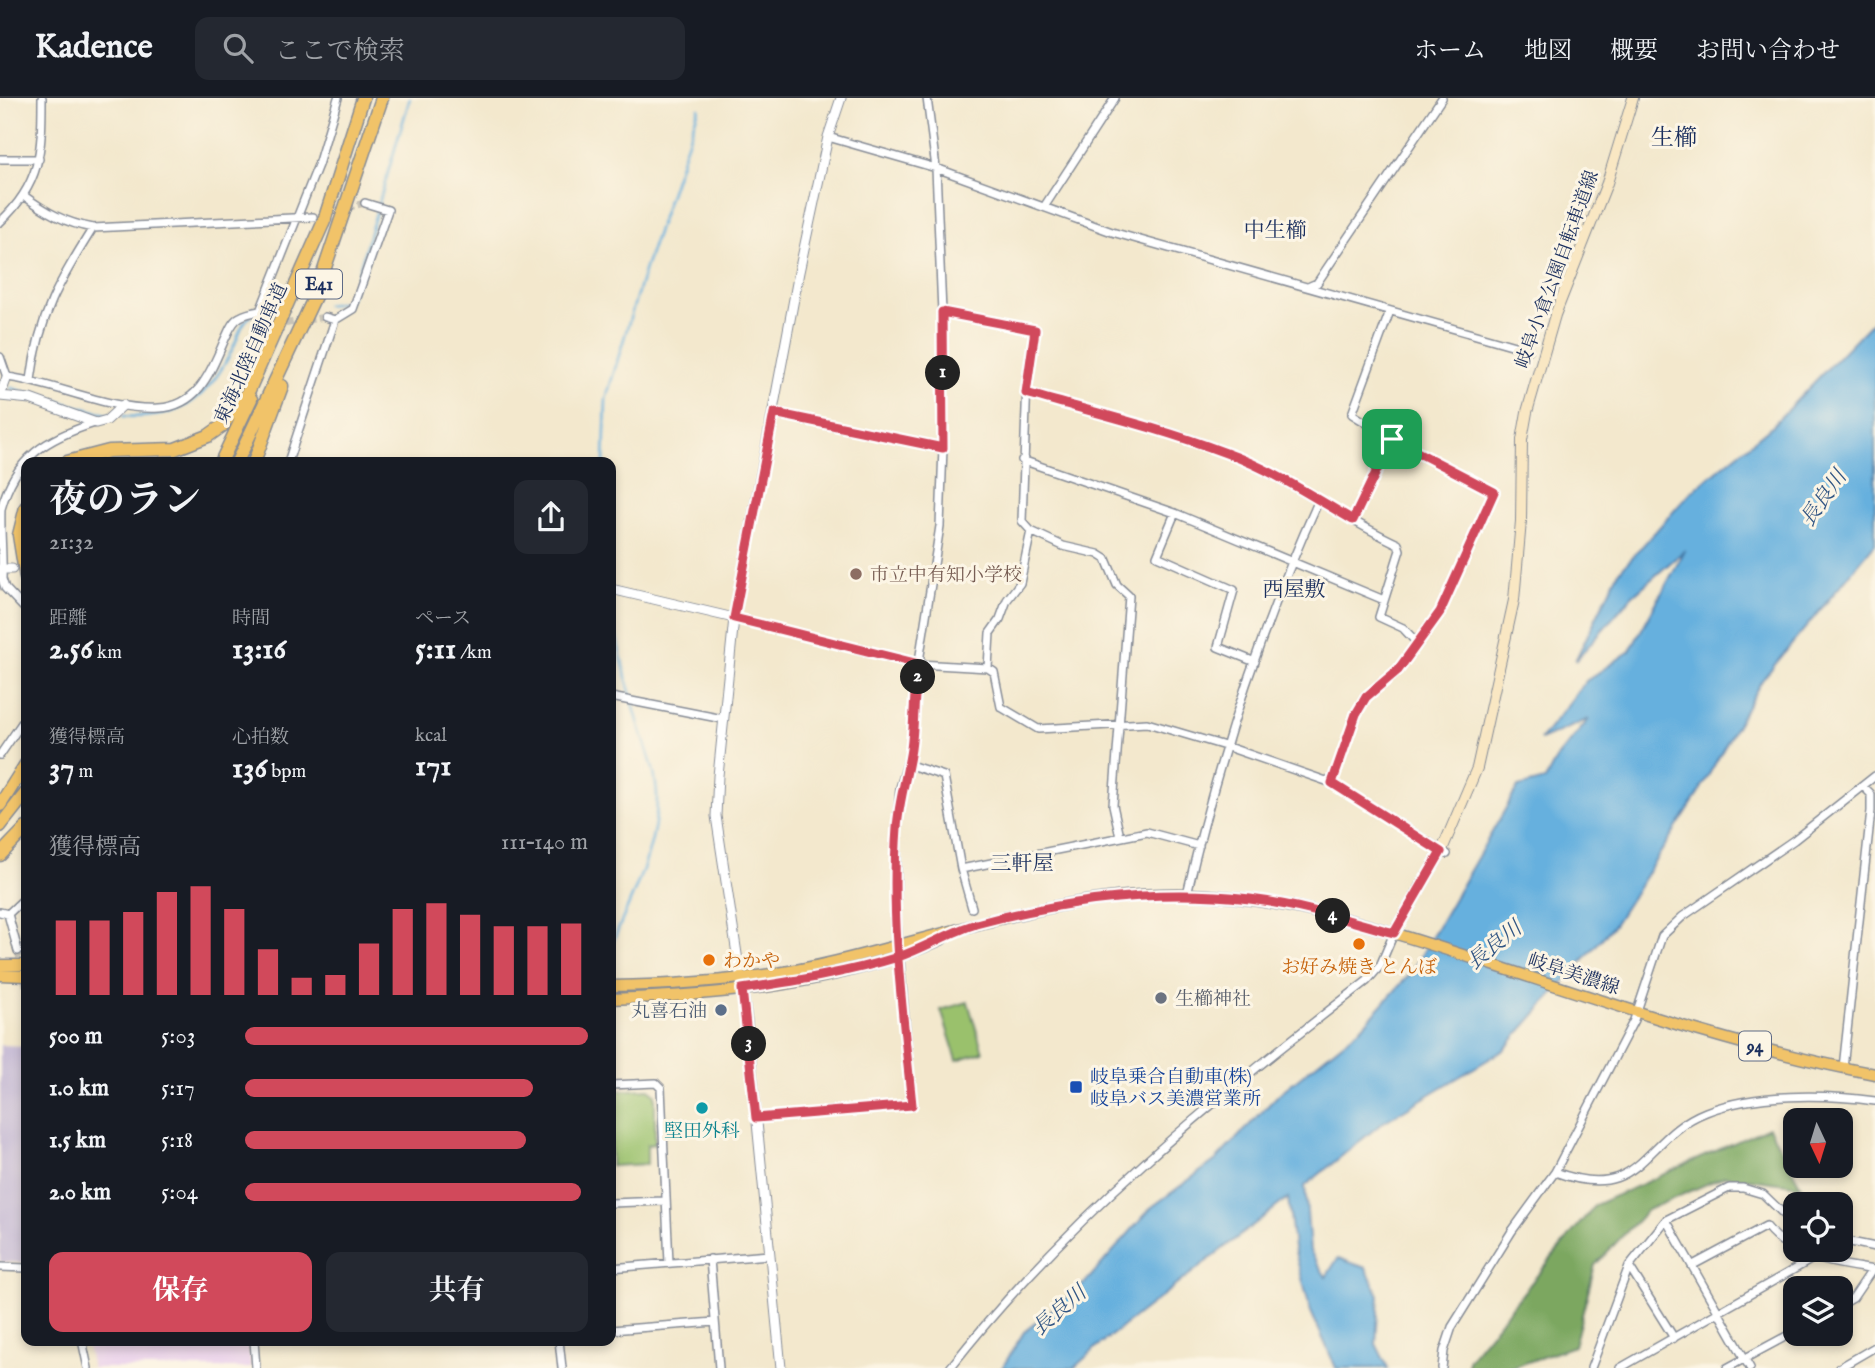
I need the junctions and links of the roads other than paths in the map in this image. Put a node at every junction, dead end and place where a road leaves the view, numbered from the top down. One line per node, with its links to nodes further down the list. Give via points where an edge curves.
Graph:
1 (42, 98): 12 (street)
2 (338, 98): 18 (street)
3 (363, 98): 17 (highway, 東海北陸自動車道 / E41)
4 (382, 98): 22 (highway, 東海北陸自動車道 / E41)
5 (841, 98): 10 (street)
6 (927, 98): 13 (street)
7 (1115, 98): 16 (street)
8 (1442, 98): 21 (street, via 1317,283)
9 (1633, 98): 82 (main road, 岐阜小倉公園自転車道線, via 1534,383 1522,440 1514,600 1502,664 1477,768)
10 (828, 137): 13 (street); 36 (street)
11 (0, 159): 12 (street)
12 (39, 159): 14 (street)
13 (936, 168): 16 (street); 24 (street)
14 (23, 195): 19 (street); 20 (street, via 48,214)
15 (368, 204): 27 (street, via 388,210 353,309)
16 (1044, 207): 21 (street, via 1209,262)
17 (319, 218): 18 (street); 41 (highway, via 249,390 222,426 175,449); 42 (highway, 東海北陸自動車道 / E41, via 299,292)
18 (295, 220): 20 (street); 25 (street)
19 (0, 222)
20 (93, 228): 32 (street, via 54,291 36,341)
21 (1310, 286): 23 (street, via 1317,292)
22 (316, 294): 43 (highway, 東海北陸自動車道 / E41); 44 (highway)
23 (1390, 311): 29 (street); 38 (street, via 1352,414)
24 (942, 312): 33 (street, via 1035,330); 39 (street)
25 (260, 314): 28 (street); 35 (street, via 239,317 211,371 196,393 181,404 158,408)
26 (325, 317): 27 (street)
27 (335, 320): 45 (street)
28 (265, 327)
29 (1529, 350)
30 (0, 357): 31 (street)
31 (6, 377): 32 (street); 34 (street)
32 (31, 380): 35 (street)
33 (1026, 393): 46 (street); 48 (street, via 1228,453)
34 (0, 396): 37 (street, via 30,399)
35 (123, 405): 37 (street, via 107,420)
36 (774, 413): 39 (street); 59 (street)
37 (96, 423): 40 (street, via 61,433)
38 (1392, 439): 50 (street); 60 (street, via 1494,492 1440,612)
39 (943, 448): 62 (street, via 940,526)
40 (30, 457)
41 (88, 457)
42 (223, 457)
43 (239, 457)
44 (256, 457)
45 (290, 457)
46 (1022, 460): 49 (street); 52 (street, via 1022,521)
47 (21, 468): 55 (street, via 1,509)
48 (1319, 500): 50 (street); 54 (street)
49 (1175, 513): 54 (street); 61 (street, via 1157,556 1234,590 1218,647)
50 (1353, 520): 57 (street, via 1398,544)
51 (21, 527): 53 (highway)
52 (1031, 531): 63 (street, via 1020,583 990,633); 66 (street, via 1106,559 1118,585 1129,596)
53 (21, 547)
54 (1292, 559): 57 (street); 61 (street)
55 (5, 569): 58 (street, via 5,588)
56 (616, 590): 59 (street)
57 (1384, 600): 60 (street, via 1379,617 1403,628)
58 (21, 605)
59 (734, 618): 62 (street); 65 (street)
60 (1418, 643): 74 (street, via 1398,670 1366,697)
61 (1255, 662): 68 (street)
62 (919, 664): 63 (street); 70 (street)
63 (988, 668): 66 (street, via 994,672 1001,707 1038,729)
64 (616, 698): 65 (street)
65 (723, 719): 96 (street, via 716,816)
66 (1122, 722): 68 (street, via 1156,724); 80 (street, via 1113,804)
67 (21, 724): 69 (street)
68 (1225, 746): 74 (street); 81 (street)
69 (0, 755)
70 (907, 764): 84 (street, via 944,776); 91 (street, via 897,830)
71 (21, 772): 77 (highway)
72 (1875, 776): 75 (street)
73 (21, 778): 77 (highway)
74 (1332, 783): 82 (street)
75 (1863, 786): 99 (street, via 1672,926 1656,948); 100 (street, via 1871,794 1871,811)
76 (21, 800): 78 (highway)
77 (0, 805)
78 (0, 827)
79 (21, 833): 83 (highway)
80 (1120, 837): 81 (street, via 1147,832); 84 (street)
81 (1199, 846): 85 (street)
82 (1444, 853): 89 (main road, 岐阜小倉公園自転車道線)
83 (0, 855)
84 (961, 869): 87 (street)
85 (1187, 894): 89 (main road, 岐阜美濃線 / 94, via 1324,913); 91 (main road, 岐阜美濃線 / 94, via 1119,897 1044,908 973,925)
86 (21, 901): 88 (street)
87 (972, 908)
88 (4, 913): 90 (street)
89 (1394, 933): 99 (main road, 岐阜美濃線 / 94); 140 (street, via 1380,966 1367,981 1214,1100 1112,1192 1035,1266)
90 (18, 951)
91 (898, 951): 96 (main road, 岐阜美濃線 / 94, via 853,970); 104 (street, via 912,1105)
92 (0, 965): 93 (main road)
93 (21, 965)
94 (0, 975): 95 (main road)
95 (21, 976)
96 (742, 983): 97 (main road, 岐阜美濃線 / 94); 98 (main road, 岐阜美濃線 / 94); 104 (street)
97 (616, 986)
98 (616, 999)
99 (1637, 1011): 100 (main road, 岐阜美濃線 / 94); 105 (street)
100 (1843, 1068): 101 (main road, 岐阜美濃線 / 94)
101 (1875, 1074)
102 (616, 1085): 106 (street, via 656,1083 661,1088)
103 (1875, 1101): 105 (street, via 1765,1097 1706,1112 1618,1178 1583,1181)
104 (756, 1118): 113 (street)
105 (1555, 1172): 141 (street, via 1452,1327)
106 (663, 1200): 107 (street); 117 (street)
107 (616, 1203)
108 (1783, 1213): 109 (street, via 1763,1194 1729,1188)
109 (1666, 1220): 118 (street); 119 (street)
110 (1853, 1242): 112 (street)
111 (1783, 1244): 118 (street, via 1766,1226)
112 (1875, 1247)
113 (769, 1255): 114 (street); 139 (street)
114 (710, 1259): 117 (street); 126 (street)
115 (1807, 1262): 125 (street)
116 (1834, 1262): 123 (street)
117 (669, 1263): 122 (street)
118 (1693, 1265): 125 (street)
119 (1629, 1266): 128 (street); 142 (street)
120 (0, 1267): 121 (street)
121 (21, 1268)
122 (616, 1268)
123 (1873, 1270): 124 (street)
124 (1853, 1298)
125 (1719, 1312): 128 (street); 134 (street)
126 (715, 1322): 127 (street); 138 (street)
127 (616, 1330)
128 (1674, 1338): 143 (street)
129 (1783, 1338): 134 (street)
130 (83, 1346): 135 (street)
131 (254, 1346): 136 (street)
132 (560, 1346): 137 (street)
133 (1875, 1347): 146 (street)
134 (1744, 1359): 144 (street); 145 (street)
135 (88, 1368)
136 (256, 1368)
137 (562, 1368)
138 (719, 1368)
139 (781, 1368)
140 (950, 1368)
141 (1442, 1368)
142 (1591, 1368)
143 (1620, 1368)
144 (1727, 1368)
145 (1750, 1368)
146 (1839, 1368)

